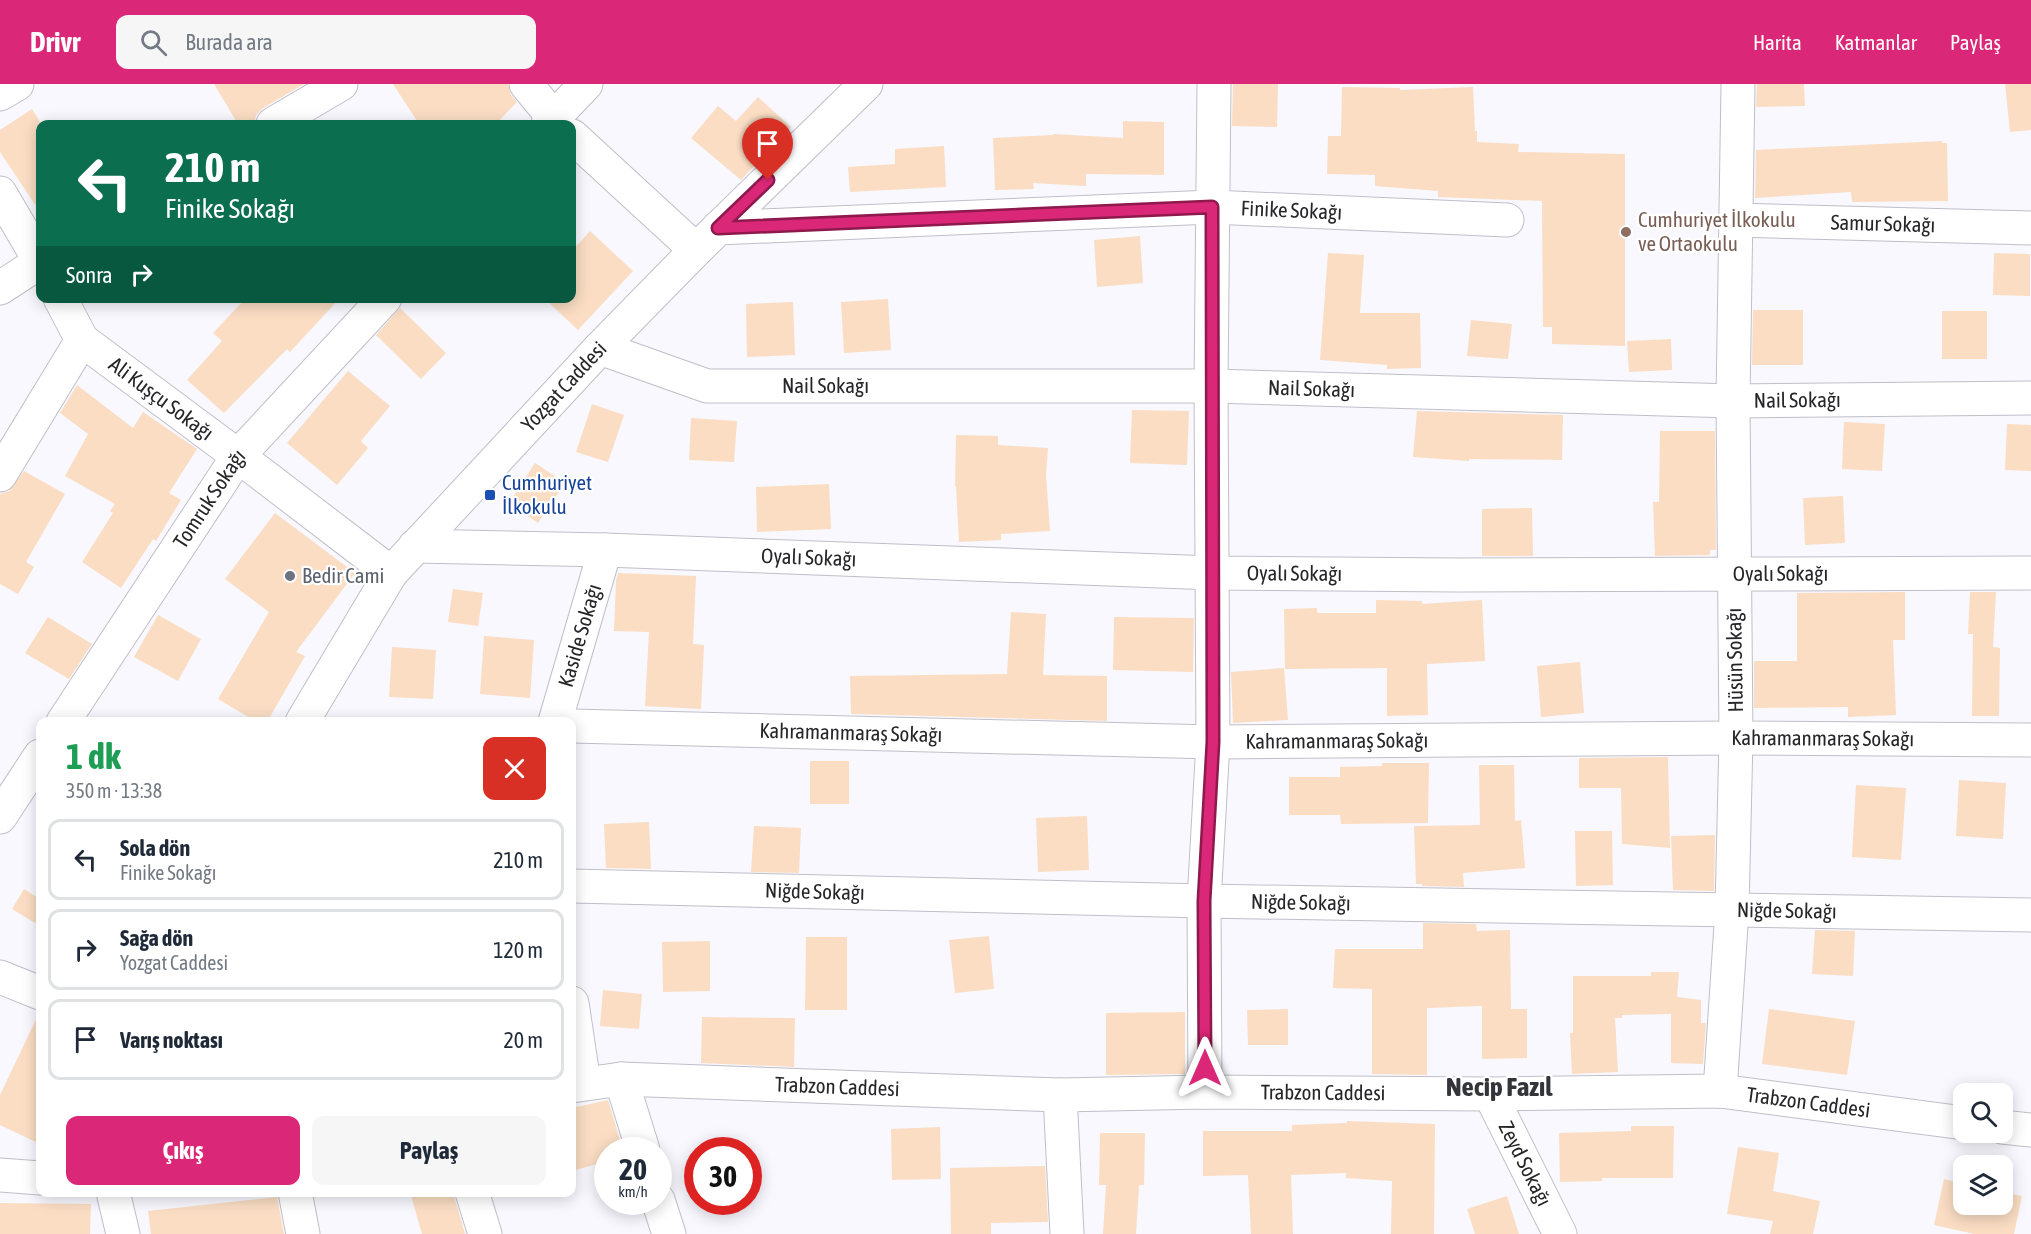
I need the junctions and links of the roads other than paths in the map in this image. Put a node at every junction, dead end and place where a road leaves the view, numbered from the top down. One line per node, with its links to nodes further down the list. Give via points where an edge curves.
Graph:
1 (17, 84): 8 (street)
2 (341, 84): 9 (street)
3 (526, 84): 10 (street)
4 (586, 84): 11 (street)
5 (866, 84): 18 (street, Yozgat Caddesi)
6 (1214, 84): 14 (street)
7 (1738, 84): 16 (street, Hüsün Sokağı)
8 (0, 94)
9 (280, 120)
10 (553, 120)
11 (562, 120)
12 (576, 140): 18 (street)
13 (0, 193): 19 (street)
14 (1212, 207): 15 (street, Finike Sokağı); 18 (street, Finike Sokağı); 26 (street)
15 (1507, 220)
16 (1736, 220): 17 (street, Samur Sokağı); 28 (street, Hüsün Sokağı)
17 (2031, 228)
18 (707, 239): 25 (street, Yozgat Caddesi)
19 (36, 254)
20 (36, 264): 21 (street)
21 (0, 288)
22 (63, 303): 24 (street, Ali Kuşçu Sokağı)
23 (380, 303): 29 (street, Tomruk Sokağı)
24 (82, 340): 29 (street, Ali Kuşçu Sokağı); 30 (street)
25 (600, 348): 26 (street, Nail Sokağı, via 706,386); 31 (street, Yozgat Caddesi)
26 (1211, 386): 28 (street, Nail Sokağı); 34 (street)
27 (2031, 398): 28 (street, Nail Sokağı)
28 (1733, 401): 36 (street, Hüsün Sokağı)
29 (238, 456): 33 (street, Ali Kuşçu Sokağı); 37 (street, Tomruk Sokağı)
30 (0, 475)
31 (415, 546): 32 (street, Oyalı Sokağı); 33 (street, Yozgat Caddesi)
32 (605, 550): 34 (street, Oyalı Sokağı); 39 (street, Kaside Sokağı)
33 (391, 573): 38 (street, Yozgat Caddesi)
34 (1213, 573): 36 (street, Oyalı Sokağı); 43 (street)
35 (2031, 573): 36 (street, Oyalı Sokağı)
36 (1734, 574): 41 (street, Hüsün Sokağı)
37 (66, 717)
38 (305, 717)
39 (556, 717)
40 (576, 726): 43 (street, Kahramanmaraş Sokağı)
41 (1736, 738): 42 (street, Kahramanmaraş Sokağı); 43 (street, Kahramanmaraş Sokağı); 48 (street, Hüsün Sokağı)
42 (2031, 740)
43 (1213, 742): 47 (street)
44 (36, 762): 45 (street)
45 (0, 817)
46 (576, 886): 47 (street, Niğde Sokağı)
47 (1204, 901): 48 (street, Niğde Sokağı); 56 (street)
48 (1732, 910): 49 (street, Niğde Sokağı); 55 (street, Hüsün Sokağı)
49 (2031, 915)
50 (0, 976): 51 (street)
51 (36, 991)
52 (576, 1057): 54 (street)
53 (621, 1079): 54 (street, Trabzon Caddesi); 58 (street, Trabzon Caddesi); 62 (street)
54 (578, 1084)
55 (1720, 1091): 57 (street, Trabzon Caddesi); 59 (street, Trabzon Caddesi)
56 (1205, 1092): 57 (street, Trabzon Caddesi); 58 (street, Trabzon Caddesi)
57 (1490, 1094): 74 (street, Zeyd Sokağı)
58 (1060, 1095): 73 (street)
59 (1953, 1122)
60 (2013, 1128): 61 (street)
61 (2031, 1130)
62 (639, 1137)
63 (0, 1175): 64 (street)
64 (36, 1178)
65 (114, 1197): 69 (street)
66 (296, 1197): 70 (street)
67 (474, 1197): 71 (street)
68 (663, 1215): 72 (street)
69 (123, 1234)
70 (303, 1234)
71 (485, 1234)
72 (669, 1234)
73 (1068, 1234)
74 (1560, 1234)

